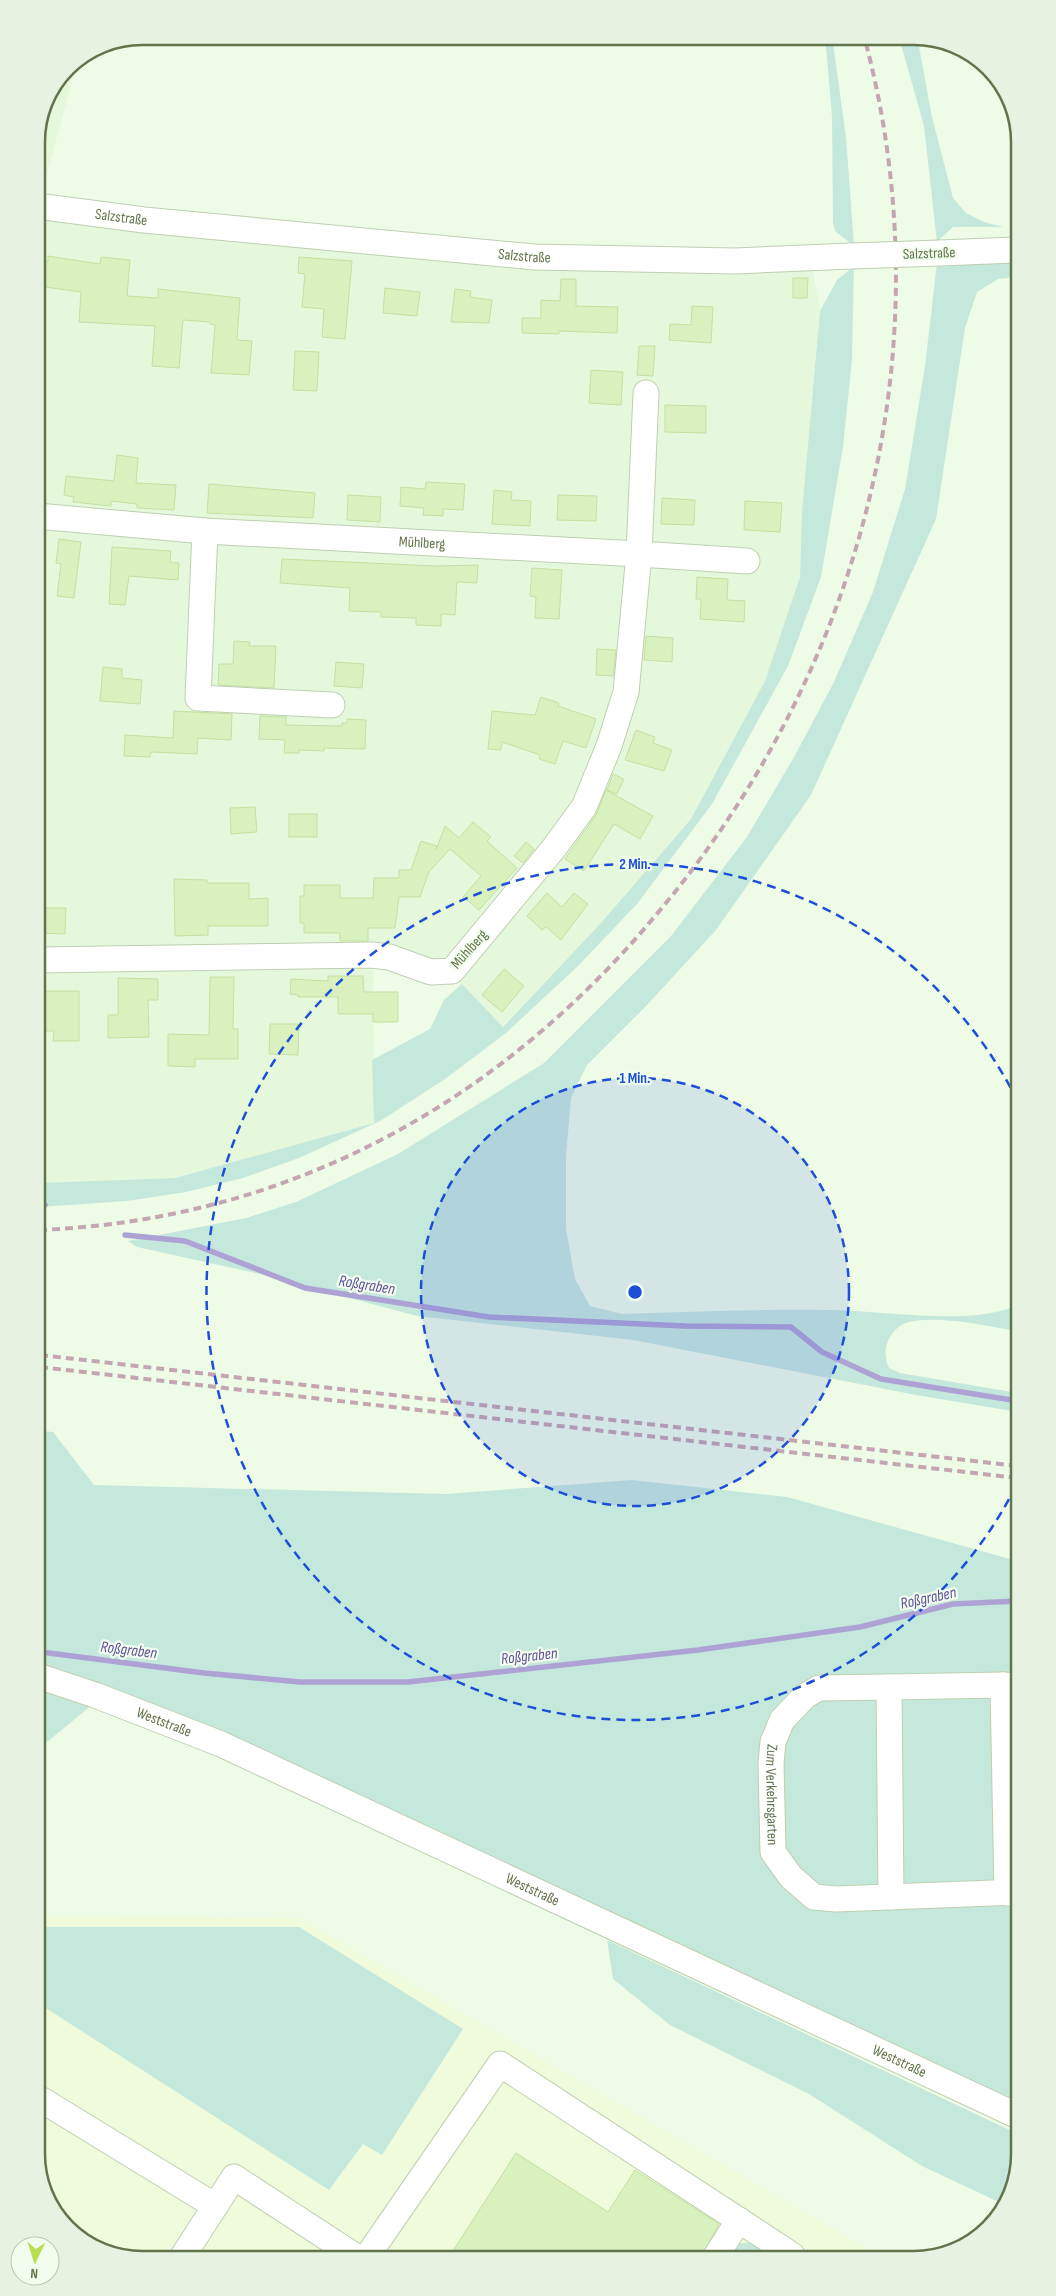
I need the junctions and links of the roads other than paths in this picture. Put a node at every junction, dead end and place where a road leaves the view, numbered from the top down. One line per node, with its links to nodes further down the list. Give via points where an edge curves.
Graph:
1 (45, 207): 2 (street, Salzstraße, bridge, via 144,220 534,257 735,261)
2 (1011, 250)
3 (646, 393): 6 (street, Mühlberg)
4 (45, 517): 5 (street, Mühlberg)
5 (205, 531): 6 (street, Mühlberg); 8 (street, via 198,698)
6 (639, 554): 7 (street, Mühlberg); 9 (street, Mühlberg, via 626,692 609,746 584,807 452,971 431,972 389,957 371,955)
7 (747, 561)
8 (332, 705)
9 (45, 960)
10 (45, 1678): 16 (street, Weststraße, via 222,1744)
11 (1011, 1686): 12 (street, Zum Verkehrsgarten)
12 (889, 1687): 14 (street); 14 (street, Zum Verkehrsgarten, via 819,1688 804,1696 782,1720 773,1742 771,1763 772,1852 791,1877 814,1897)
13 (1011, 1892): 14 (street, Zum Verkehrsgarten)
14 (892, 1896)
15 (45, 2102): 17 (street)
16 (1011, 2113)
17 (215, 2206): 19 (street); 20 (street, via 234,2177)
18 (739, 2220): 21 (street, via 500,2064); 22 (street); 23 (street)
19 (186, 2251)
20 (347, 2251)
21 (371, 2251)
22 (719, 2251)
23 (786, 2251)

